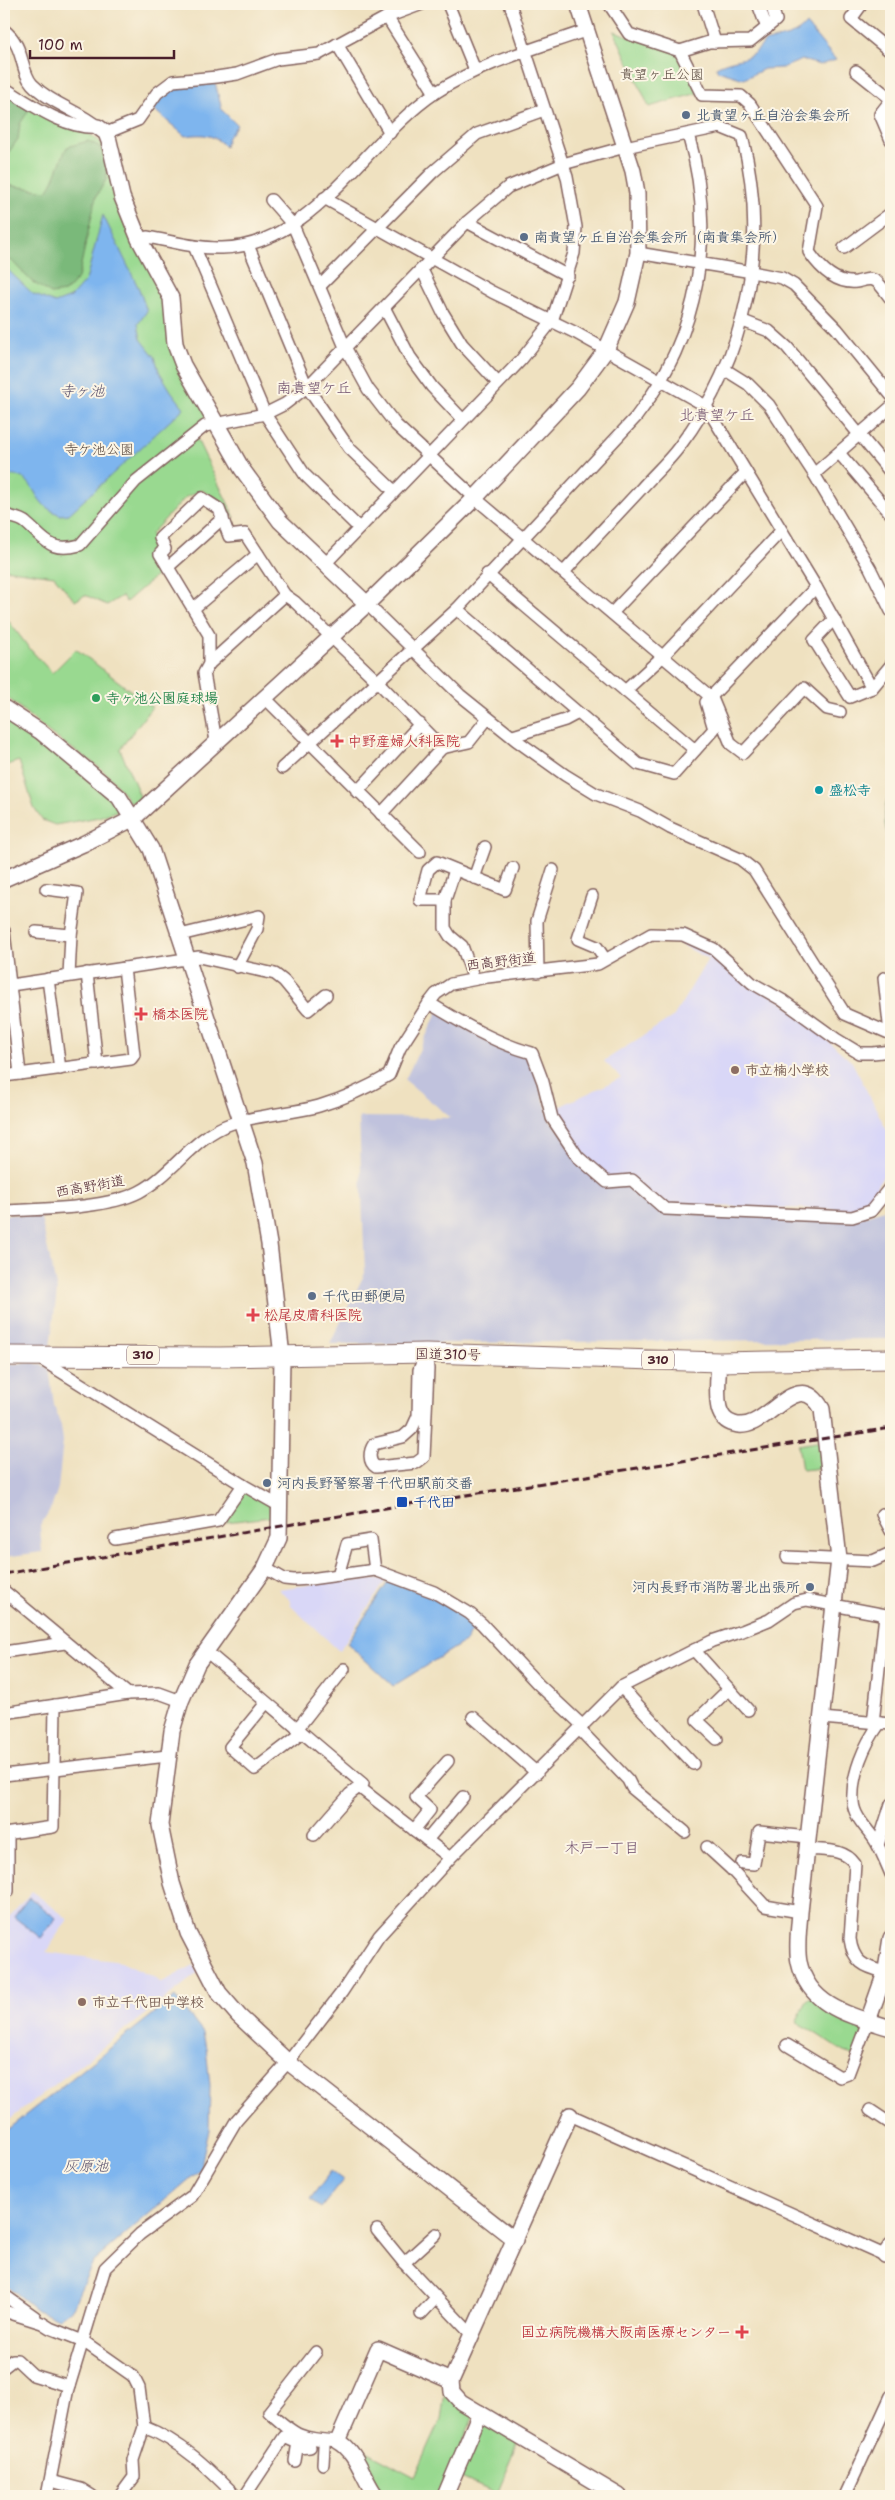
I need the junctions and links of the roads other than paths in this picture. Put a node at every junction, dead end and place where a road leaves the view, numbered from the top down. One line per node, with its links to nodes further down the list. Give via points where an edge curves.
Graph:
1 (422, 4): 10 (street)
2 (448, 4): 19 (street)
3 (510, 4): 17 (street)
4 (578, 4): 13 (street)
5 (609, 4): 16 (street, via 629,34)
6 (703, 4): 14 (street)
7 (758, 4): 11 (street)
8 (772, 4): 11 (street, via 776,20)
9 (862, 4): 18 (street, via 851,19)
10 (387, 17): 15 (street); 22 (street)
11 (767, 28): 14 (street, via 750,41)
12 (4, 30): 25 (street, via 19,48 30,83)
13 (585, 31): 17 (street); 29 (street)
14 (715, 42): 16 (street)
15 (337, 44): 25 (street, via 318,54 278,59 237,74 173,81 157,93 138,120); 26 (street)
16 (680, 51): 48 (street, via 702,95 741,96 750,104 817,206 809,252 814,259 827,273 841,281 875,281)
17 (525, 52): 19 (street); 24 (street)
18 (891, 52)
19 (475, 70): 22 (street)
20 (856, 71): 23 (street)
21 (4, 88): 25 (street, via 83,128)
22 (435, 93): 26 (street)
23 (891, 100): 28 (street, via 880,114)
24 (544, 110): 30 (street); 36 (street, via 477,134)
25 (102, 130): 37 (street, via 122,197)
26 (390, 133): 31 (street)
27 (688, 134): 29 (street); 43 (street, via 700,193); 45 (street, via 720,127 742,136 753,205 755,247)
28 (891, 140)
29 (625, 147): 30 (street); 41 (street, via 637,193)
30 (563, 164): 34 (street, via 508,187); 46 (street, via 576,227)
31 (324, 198): 35 (street); 36 (street)
32 (271, 200): 35 (street)
33 (891, 213): 40 (street)
34 (467, 222): 42 (street); 46 (street)
35 (293, 225): 38 (street); 47 (street)
36 (378, 227): 42 (street); 47 (street)
37 (139, 239): 39 (street, via 147,237); 63 (street, via 171,298 175,344 183,365)
38 (248, 245): 39 (street); 57 (street)
39 (194, 246): 61 (street)
40 (844, 248)
41 (638, 253): 43 (street); 53 (street, via 627,302)
42 (433, 258): 44 (street); 50 (street)
43 (701, 264): 45 (street); 55 (street, via 694,302)
44 (422, 270): 49 (street); 56 (street, via 462,344)
45 (752, 272): 51 (street); 58 (street, via 782,278 806,295)
46 (568, 276): 50 (street)
47 (320, 286): 52 (street)
48 (891, 299)
49 (385, 309): 52 (street); 62 (street, via 410,356 432,387)
50 (552, 321): 53 (street); 56 (street)
51 (742, 321): 54 (street); 64 (street, via 769,331 787,346)
52 (346, 347): 57 (street); 66 (street, via 380,405)
53 (606, 350): 55 (street); 71 (street, via 578,388)
54 (724, 369): 59 (street); 69 (street, via 748,384 769,405)
55 (661, 381): 59 (street); 77 (street, via 636,417)
56 (498, 383): 62 (street)
57 (307, 387): 61 (street); 70 (street, via 349,448)
58 (891, 395)
59 (706, 406): 67 (street); 81 (street, via 679,448)
60 (891, 407): 64 (street)
61 (265, 414): 63 (street); 75 (street, via 305,475)
62 (463, 420): 66 (street)
63 (218, 423): 72 (street, via 205,426 136,481 80,545 54,546 45,542 24,521); 79 (street, via 242,469 280,521)
64 (859, 435): 65 (street); 68 (street)
65 (839, 454): 69 (street); 73 (street)
66 (429, 456): 70 (street); 71 (street)
67 (746, 472): 76 (street); 89 (street)
68 (891, 472)
69 (814, 474): 88 (street, via 870,568)
70 (394, 491): 75 (street)
71 (474, 498): 77 (street); 85 (street)
72 (4, 514)
73 (891, 514)
74 (223, 518): 78 (street, via 229,536 245,534); 80 (street); 80 (street, via 219,509 202,498 160,538 165,549 160,554)
75 (359, 528): 79 (street)
76 (781, 531): 83 (street); 93 (street)
77 (522, 538): 81 (street); 82 (street)
78 (258, 554): 84 (street); 86 (street)
79 (325, 564): 85 (street)
80 (168, 567): 86 (street)
81 (564, 572): 89 (street)
82 (487, 574): 87 (street); 98 (street)
83 (816, 587): 90 (street); 100 (street)
84 (285, 595): 91 (street); 94 (street)
85 (367, 604): 91 (street); 92 (street)
86 (194, 608): 94 (street, via 209,635)
87 (457, 609): 92 (street); 103 (street)
88 (891, 611)
89 (612, 613): 93 (street)
90 (834, 619): 97 (street); 97 (street, via 814,640 850,697)
91 (331, 638): 96 (street); 99 (street)
92 (412, 649): 96 (street); 104 (street)
93 (662, 657): 98 (street); 100 (street)
94 (209, 664): 107 (street, via 204,673)
95 (891, 665): 97 (street)
96 (377, 681): 105 (street); 108 (street)
97 (872, 688)
98 (625, 691): 110 (street)
99 (265, 698): 107 (street); 108 (street)
100 (712, 698): 102 (street, via 731,744 744,753 804,688 827,709); 110 (street, via 706,702 714,729)
101 (4, 708): 114 (street, via 86,767 119,796)
102 (840, 712)
103 (578, 713): 106 (street); 110 (street, via 638,764 674,774)
104 (488, 718): 106 (street); 109 (street, via 468,742)
105 (420, 724): 109 (street); 112 (street)
106 (513, 736): 142 (street, via 596,794 640,811 740,859 754,870 845,1014)
107 (216, 741): 114 (street)
108 (309, 744): 111 (street); 112 (street)
109 (442, 748): 113 (street)
110 (695, 750)
111 (282, 768)
112 (357, 792): 113 (street)
113 (381, 814): 116 (street)
114 (134, 818): 121 (street); 128 (street, via 151,849)
115 (485, 847): 120 (street)
116 (420, 852)
117 (512, 868): 120 (street, via 505,890)
118 (455, 870): 120 (street); 124 (street); 124 (street, via 437,862 428,870 420,900)
119 (553, 870): 133 (street, via 535,919)
120 (474, 878)
121 (4, 879)
122 (46, 889): 127 (street, via 78,893)
123 (592, 896): 130 (street, via 578,939 597,947)
124 (444, 900): 138 (street, via 445,928 462,946)
125 (4, 931): 139 (street)
126 (36, 932): 127 (street)
127 (71, 935): 135 (street)
128 (180, 935): 129 (street); 131 (street, via 259,916 257,929)
129 (187, 958): 131 (street, via 199,957); 132 (street); 148 (street)
130 (606, 959): 133 (street, 西高野街道, via 598,964); 143 (street, 西高野街道, via 651,934 683,935 714,949 752,983 859,1053)
131 (237, 967): 140 (street, via 275,974 308,1010)
132 (124, 968): 134 (street); 144 (street, via 134,1055 127,1060)
133 (538, 972): 138 (street, 西高野街道)
134 (86, 973): 135 (street); 144 (street)
135 (69, 976): 137 (street)
136 (884, 978): 142 (street)
137 (48, 979): 139 (street); 145 (street)
138 (474, 979): 141 (street, 西高野街道, via 451,984)
139 (7, 985): 146 (street)
140 (326, 995)
141 (429, 1003): 148 (street, 西高野街道, via 400,1048 389,1075 319,1106); 149 (street, via 510,1047 532,1053 552,1118 578,1157 607,1182 632,1180 666,1209 852,1217 871,1211)
142 (890, 1034)
143 (891, 1050)
144 (97, 1064): 145 (street)
145 (60, 1069): 146 (street)
146 (20, 1074): 147 (street)
147 (4, 1076)
148 (242, 1121): 150 (street, 西高野街道, via 199,1142 139,1192 90,1204); 155 (street, via 255,1162 269,1244)
149 (891, 1186)
150 (4, 1211)
151 (4, 1349): 153 (street)
152 (426, 1353): 152 (street, via 424,1457 416,1463 376,1467 370,1454 374,1444 403,1437 416,1423 419,1370); 155 (highway, 国道310号 / 310); 157 (highway, 国道310号 / 310)
153 (35, 1355): 154 (highway, 国道310号 / 310); 155 (highway, 国道310号 / 310); 158 (street)
154 (4, 1356)
155 (282, 1356): 159 (street)
156 (891, 1359): 157 (highway, 国道310号 / 310)
157 (718, 1362): 165 (street, via 719,1407 722,1416 730,1422 741,1426 755,1423 793,1395 806,1395 818,1402 824,1422)
158 (243, 1486): 159 (street); 162 (street, via 218,1522)
159 (278, 1505): 166 (street, via 279,1538)
160 (882, 1514): 161 (street)
161 (891, 1531)
162 (115, 1539)
163 (891, 1553): 165 (street, via 873,1561)
164 (787, 1557): 165 (street)
165 (839, 1559): 170 (street)
166 (264, 1568): 168 (street, via 284,1579 294,1580); 173 (street)
167 (375, 1570): 168 (street); 168 (street, via 371,1540 347,1544); 188 (street, via 434,1592 469,1613)
168 (338, 1575)
169 (4, 1591): 172 (street)
170 (834, 1606): 171 (street); 174 (street, via 807,1600 794,1603 769,1620); 186 (street)
171 (888, 1616): 187 (street)
172 (65, 1643): 175 (street); 179 (street)
173 (206, 1650): 180 (street); 181 (street)
174 (694, 1650): 177 (street); 178 (street)
175 (4, 1652)
176 (344, 1669): 189 (street)
177 (621, 1687): 188 (street); 193 (street)
178 (729, 1689): 183 (street); 190 (street, via 697,1720)
179 (128, 1694): 180 (street, via 159,1693); 182 (street)
180 (181, 1701): 191 (street)
181 (266, 1703): 189 (street); 189 (street, via 230,1747 254,1769)
182 (55, 1705): 184 (street); 194 (street)
183 (748, 1710)
184 (4, 1713)
185 (473, 1717): 195 (street)
186 (822, 1718): 187 (street); 205 (street)
187 (882, 1723): 206 (street, via 869,1738 860,1759 853,1804 860,1821)
188 (581, 1728): 195 (street); 201 (street, via 630,1786)
189 (300, 1731): 197 (street, via 363,1784)
190 (717, 1739)
191 (167, 1756): 194 (street); 218 (street, via 160,1825 172,1883 188,1933 219,1993)
192 (448, 1761): 200 (street, via 416,1796 430,1810)
193 (693, 1764)
194 (55, 1768): 196 (street); 202 (street, via 53,1827)
195 (537, 1773): 208 (street)
196 (4, 1775)
197 (359, 1787): 200 (street); 203 (street)
198 (463, 1797): 204 (street)
199 (891, 1804): 206 (street)
200 (414, 1830): 204 (street)
201 (685, 1832)
202 (6, 1834): 211 (street, via 8,1891)
203 (314, 1835)
204 (427, 1840): 208 (street)
205 (807, 1843): 209 (street, via 760,1827 754,1864); 212 (street); 214 (street, via 843,1853 855,1864 851,1952 858,1962)
206 (878, 1845): 210 (street)
207 (707, 1847): 212 (street, via 765,1906)
208 (450, 1858): 218 (street, via 379,1936 342,1992)
209 (742, 1863)
210 (891, 1874)
211 (4, 1892)
212 (800, 1912): 215 (street, via 799,1961 804,1978 813,1992 837,2011)
213 (891, 1938): 214 (street)
214 (885, 1972): 215 (street)
215 (868, 2021): 216 (street); 217 (street, via 848,2074 840,2077)
216 (891, 2028)
217 (787, 2045)
218 (288, 2062): 224 (street); 233 (street, via 236,2121 192,2196 140,2234 105,2268)
219 (870, 2110): 221 (street)
220 (570, 2115): 224 (street); 225 (street)
221 (891, 2124)
222 (376, 2230): 226 (street)
223 (436, 2234): 226 (street)
224 (515, 2240): 232 (street)
225 (889, 2253)
226 (404, 2263): 228 (street)
227 (4, 2295): 231 (street)
228 (436, 2298): 230 (street); 232 (street)
229 (4, 2311): 231 (street)
230 (421, 2314)
231 (42, 2323): 233 (street)
232 (472, 2335): 236 (street)
233 (82, 2341): 237 (street); 240 (street, via 133,2376 139,2388)
234 (316, 2352): 241 (street, via 269,2412 289,2430 304,2438)
235 (4, 2367): 237 (street, via 18,2360 33,2375)
236 (451, 2381): 239 (street, via 455,2398); 241 (street, via 378,2349)
237 (69, 2386): 245 (street)
238 (891, 2396): 254 (street)
239 (480, 2414): 252 (street); 253 (street)
240 (144, 2427): 248 (street, via 133,2460 134,2477); 249 (street, via 187,2451)
241 (335, 2444): 242 (street); 244 (street); 251 (street, via 350,2450)
242 (307, 2448): 243 (street, via 297,2448); 250 (street, via 284,2437)
243 (295, 2461)
244 (323, 2464)
245 (50, 2481): 246 (street); 247 (street, via 81,2489)
246 (47, 2496)
247 (92, 2496)
248 (120, 2496)
249 (236, 2496)
250 (245, 2496)
251 (376, 2496)
252 (445, 2496)
253 (619, 2496)
254 (845, 2496)

